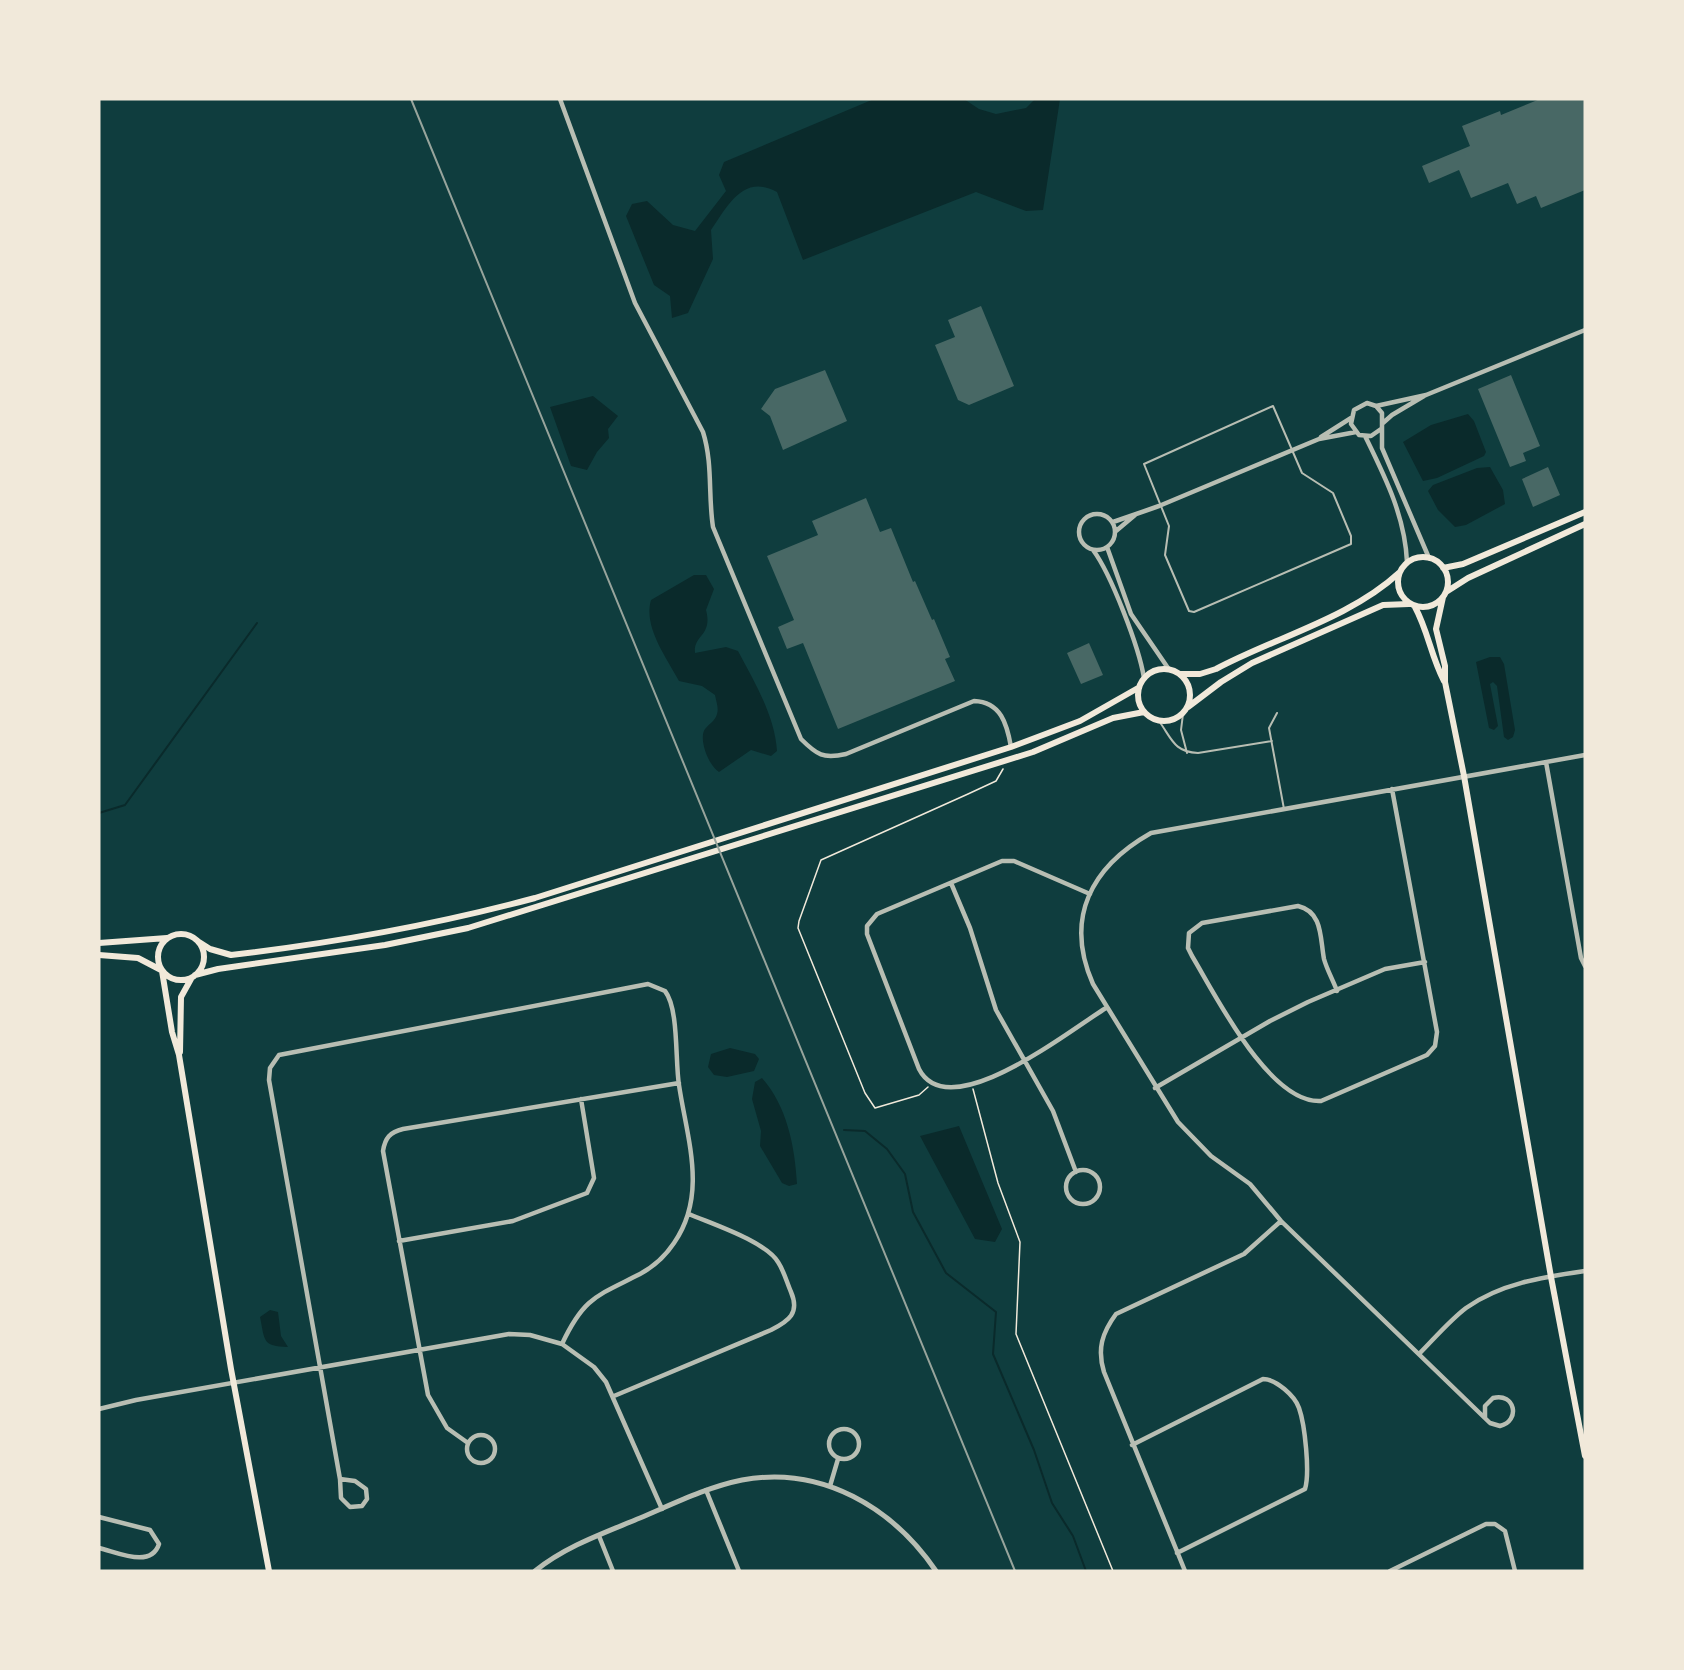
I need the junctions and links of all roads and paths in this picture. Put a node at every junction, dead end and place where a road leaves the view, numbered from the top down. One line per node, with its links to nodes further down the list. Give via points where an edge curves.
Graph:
1 (560, 99): 37 (street, via 635,303 703,432 709,452 713,527 801,739 816,754 833,757 974,701 988,702 997,709)
2 (1585, 330): 3 (street)
3 (1426, 394): 4 (street); 6 (street)
4 (1376, 406): 5 (street, via 1362,404); 6 (street)
5 (1351, 418): 8 (street); 10 (street)
6 (1383, 423): 7 (street)
7 (1381, 429): 9 (street); 20 (street, via 1382,448)
8 (1356, 432): 9 (street); 10 (street)
9 (1365, 436): 21 (street, via 1401,518)
10 (1319, 439): 11 (street)
11 (1292, 451): 12 (street); 12 (lane, via 1273,406 1143,464); 12 (lane, via 1307,478 1333,493 1351,544 1194,612 1186,609 1165,555 1169,526)
12 (1159, 506): 14 (street)
13 (1585, 512): 22 (main road, via 1463,564)
14 (1136, 514): 15 (street); 17 (street)
15 (1113, 522): 17 (street); 19 (street, via 1098,514 1090,515 1081,524 1081,540)
16 (1585, 524): 24 (main road, via 1468,578)
17 (1116, 531): 18 (street)
18 (1107, 547): 19 (street); 26 (street, via 1131,614)
19 (1093, 549): 28 (street, via 1141,656)
20 (1429, 558): 21 (main road); 22 (main road)
21 (1407, 562): 23 (main road)
22 (1443, 568): 24 (main road, via 1447,576)
23 (1400, 572): 25 (main road, via 1400,593); 27 (main road, via 1367,598 1216,669)
24 (1444, 594): 25 (main road, via 1431,606); 29 (main road, via 1436,629)
25 (1412, 605): 29 (main road, via 1426,626 1432,659); 31 (main road, via 1383,605 1252,663)
26 (1168, 668): 27 (main road); 28 (main road, via 1155,670)
27 (1181, 674): 31 (main road, via 1190,689)
28 (1144, 678): 30 (main road)
29 (1445, 682): 42 (main road)
30 (1138, 688): 32 (main road); 37 (main road, via 1080,722)
31 (1188, 707): 34 (main road)
32 (1144, 712): 35 (main road); 54 (main road, via 1113,718 1033,752 468,928)
33 (1277, 713): 36 (lane, via 1269,728)
34 (1183, 714): 35 (main road); 38 (lane, via 1181,730)
35 (1159, 721): 38 (lane, via 1179,750)
36 (1272, 741): 38 (lane); 44 (lane)
37 (1011, 747): 48 (main road, via 535,898 389,933 231,955)
38 (1187, 753)
39 (1585, 755): 40 (street)
40 (1546, 762): 42 (street); 52 (street)
41 (1004, 772): 61 (path, via 996,781 968,795 821,860 799,921 798,928 875,1108 919,1095)
42 (1464, 776): 43 (street); 70 (main road)
43 (1392, 789): 44 (street); 51 (street)
44 (1284, 809): 46 (street, via 1150,833 1109,862)
45 (951, 883): 46 (street, via 1002,861 1014,861); 59 (street, via 996,1010); 61 (street, via 878,914 867,926 869,941 919,1069)
46 (1090, 894): 56 (street, via 1081,928 1084,965)
47 (168, 938): 48 (main road, via 182,934); 49 (main road); 53 (main road, via 158,952)
48 (199, 942): 54 (main road, via 204,958)
49 (99, 943)
50 (99, 955): 53 (main road, via 138,958)
51 (1425, 962): 55 (street, via 1385,969); 57 (street, via 1437,1032 1435,1046 1427,1055 1328,1098 1303,1098 1263,1069)
52 (1585, 966)
53 (162, 971): 54 (main road, via 176,980); 58 (main road)
54 (194, 976): 58 (main road, via 181,997)
55 (1337, 991): 57 (street); 57 (street, via 1325,961 1317,919 1306,908 1298,906 1198,924 1189,933 1188,948)
56 (1106, 1008): 59 (street); 63 (street)
57 (1241, 1038): 63 (street)
58 (179, 1055): 75 (main road)
59 (1022, 1060): 62 (street, via 985,1082); 65 (street, via 1053,1111)
60 (678, 1083): 64 (street); 66 (street, via 694,1178); 74 (street, via 670,999 660,987 648,984 279,1055 270,1068 269,1080)
61 (931, 1085): 62 (street)
62 (972, 1085): 96 (path, via 998,1184 1020,1242 1016,1334)
63 (1155, 1088): 67 (street, via 1192,1138 1250,1184)
64 (581, 1099): 68 (street, via 594,1178 587,1193 513,1221); 68 (street, via 390,1134 383,1151)
65 (1076, 1172): 65 (street, via 1068,1180 1067,1193 1080,1204 1092,1202 1100,1190 1098,1180 1089,1171)
66 (689, 1214): 71 (street, via 658,1261 585,1306); 76 (street, via 748,1240 773,1256 794,1299 794,1313 771,1330)
67 (1281, 1221): 73 (street); 80 (street, via 1244,1254 1116,1314 1104,1330 1100,1359)
68 (399, 1241): 72 (street)
69 (1585, 1271): 70 (street)
70 (1551, 1277): 73 (street, via 1512,1285 1482,1298 1464,1309); 81 (main road)
71 (562, 1344): 72 (street, via 509,1334); 76 (street, via 594,1367)
72 (418, 1349): 74 (street); 79 (street, via 433,1407 447,1428)
73 (1419, 1354): 78 (street)
74 (320, 1366): 75 (street); 83 (street)
75 (234, 1383): 77 (street); 91 (main road)
76 (614, 1396): 86 (street)
77 (99, 1409)
78 (1485, 1418): 78 (street, via 1494,1426 1505,1425 1514,1414 1511,1403 1505,1398 1493,1398 1485,1406)
79 (468, 1443): 79 (street, via 468,1454 475,1462 486,1462 493,1455 493,1443 485,1436 475,1436)
80 (1132, 1445): 90 (street); 90 (street, via 1263,1379 1276,1382 1299,1407 1308,1474 1305,1489)
81 (1585, 1456)
82 (838, 1459): 82 (street, via 848,1459 858,1449 858,1440 848,1430 834,1432 829,1439 831,1452); 84 (street)
83 (340, 1479): 83 (street, via 345,1504 362,1506 368,1499 366,1489 355,1481)
84 (830, 1486): 85 (street, via 766,1478 745,1479); 95 (street, via 884,1514 906,1532)
85 (706, 1490): 86 (street); 94 (street)
86 (662, 1509): 88 (street)
87 (99, 1517): 89 (street, via 150,1530 159,1544 146,1558)
88 (598, 1536): 92 (street, via 566,1550); 93 (street)
89 (99, 1548)
90 (1177, 1553): 97 (street)
91 (269, 1571)
92 (535, 1571)
93 (613, 1571)
94 (739, 1571)
95 (936, 1571)
96 (1113, 1571)
97 (1185, 1571)
98 (1390, 1571): 99 (street, via 1486,1524 1495,1524 1505,1531)
99 (1515, 1571)

